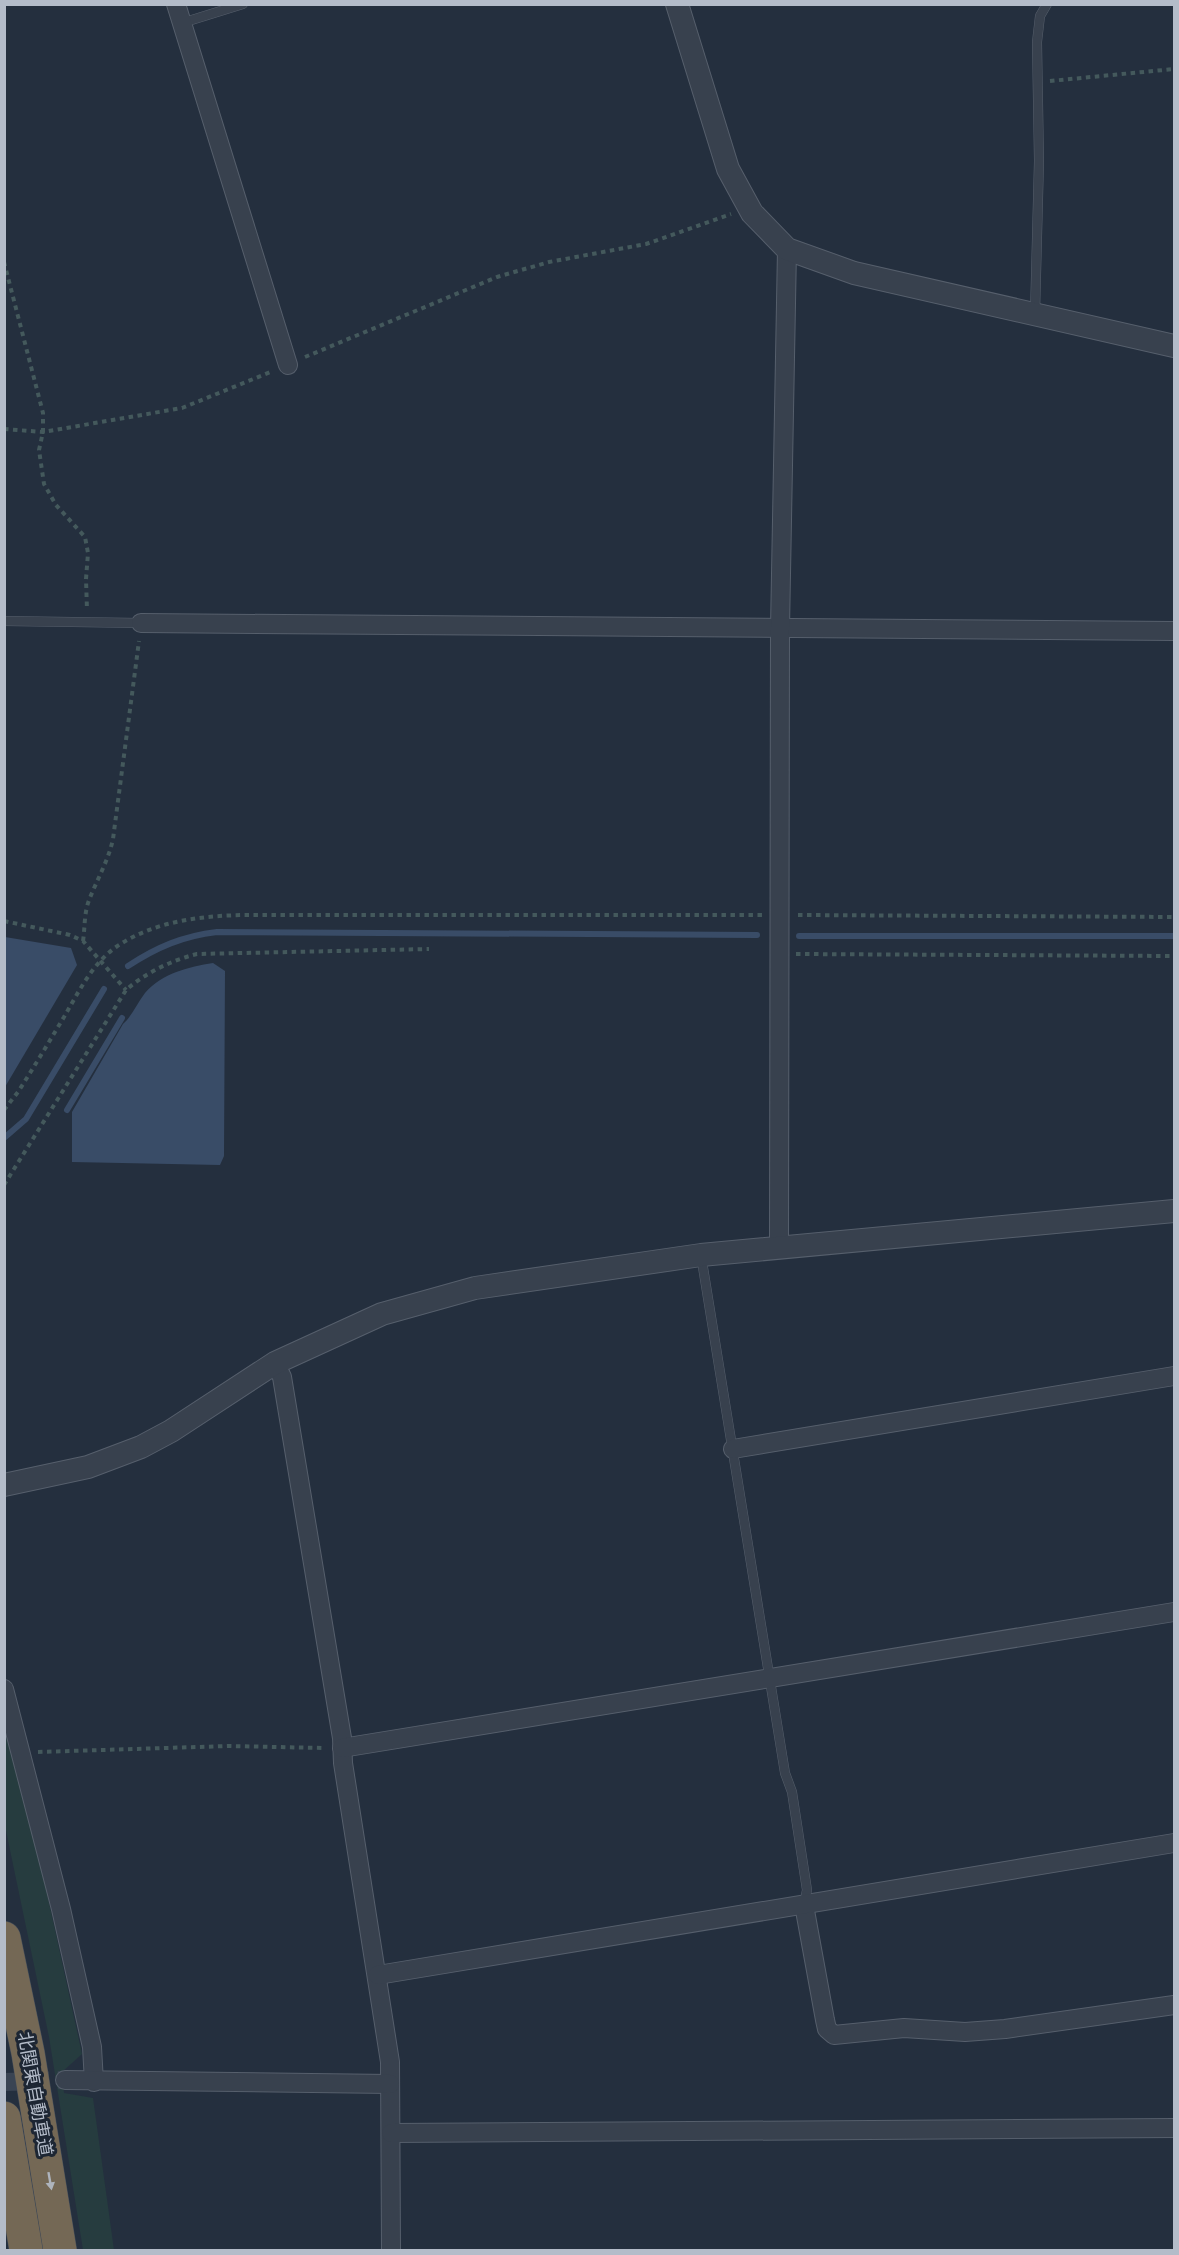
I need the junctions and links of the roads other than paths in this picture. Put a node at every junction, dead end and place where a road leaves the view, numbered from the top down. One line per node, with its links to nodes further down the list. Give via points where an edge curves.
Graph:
1 (176, 4): 5 (street)
2 (243, 4): 5 (lane)
3 (677, 4): 6 (street, via 728,169 750,208)
4 (1047, 4): 7 (lane, via 1040,16 1037,42 1039,216)
5 (182, 23): 9 (street)
6 (787, 249): 7 (street, via 854,273); 12 (street)
7 (1035, 315): 8 (street)
8 (1174, 346)
9 (288, 364)
10 (4, 621): 11 (lane)
11 (141, 623): 12 (street)
12 (780, 628): 13 (street); 15 (street)
13 (1174, 631)
14 (1174, 1211): 15 (street)
15 (779, 1248): 16 (street)
16 (701, 1255): 17 (street, via 475,1288 382,1314); 19 (lane)
17 (275, 1364): 20 (street, via 141,1447 88,1467); 24 (street, via 282,1377)
18 (1174, 1376): 19 (street)
19 (733, 1449): 22 (lane)
20 (4, 1485)
21 (1174, 1612): 22 (street)
22 (771, 1679): 24 (street); 26 (lane, via 807,1890)
23 (4, 1689): 31 (street, via 92,2047)
24 (342, 1748): 28 (street)
25 (1174, 1843): 26 (street)
26 (804, 1905): 28 (street); 29 (street, via 827,2029 834,2035 904,2028 965,2032 1005,2029)
27 (4, 1938): 37 (highway, 北関東自動車道, one-way to 37, via 30,2064)
28 (378, 1975): 32 (street)
29 (1174, 2005)
30 (65, 2080): 31 (street)
31 (94, 2082): 32 (street)
32 (390, 2084): 35 (street)
33 (4, 2118): 36 (highway, 北関東自動車道)
34 (1174, 2128): 35 (street)
35 (391, 2133): 38 (street)
36 (26, 2250)
37 (60, 2250)
38 (391, 2250)

